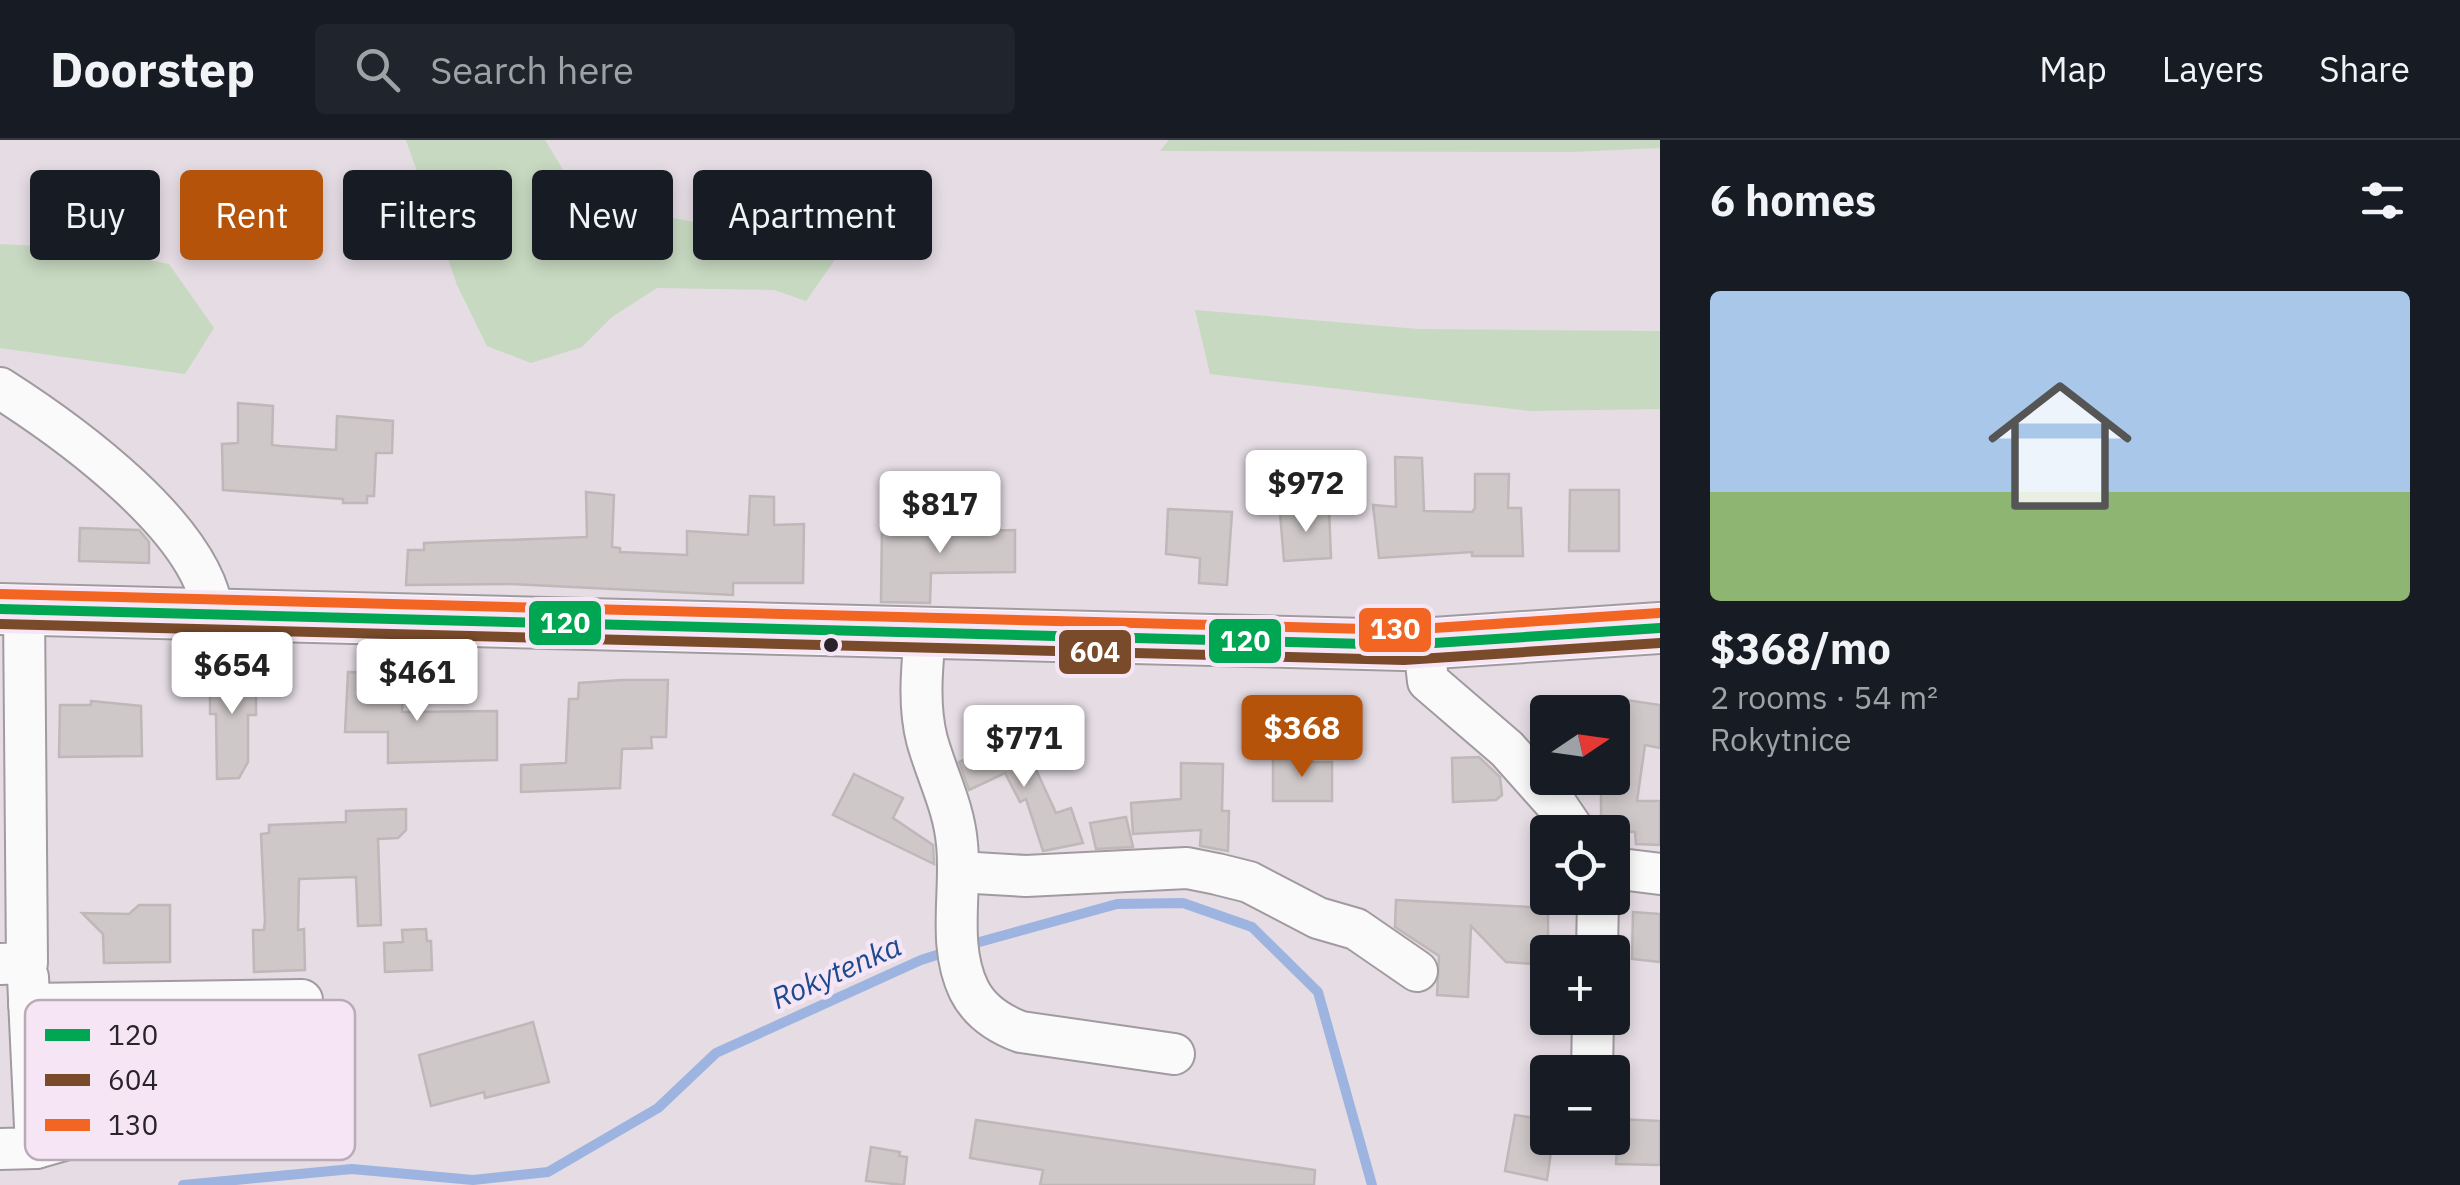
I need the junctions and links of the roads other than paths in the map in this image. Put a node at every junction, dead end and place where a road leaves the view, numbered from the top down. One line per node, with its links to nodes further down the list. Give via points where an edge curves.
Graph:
1 (0, 388): 3 (street, via 72,436 156,515 198,568)
2 (12, 610): 3 (main road); 7 (street)
3 (214, 614): 5 (main road)
4 (1660, 628): 6 (main road)
5 (925, 632): 6 (main road); 10 (street, via 922,712 951,806)
6 (1424, 644): 8 (street, via 1428,681 1507,749)
7 (13, 774): 12 (street)
8 (1563, 815)
9 (1630, 870): 11 (street)
10 (958, 872): 13 (street, via 1026,876 1187,868 1217,874 1356,929); 15 (street, via 960,953 969,990 1000,1024)
11 (1660, 874)
12 (13, 964): 14 (street)
13 (1416, 971)
14 (27, 1000)
15 (1174, 1054)
16 (25, 1057): 17 (street)
17 (18, 1149)

